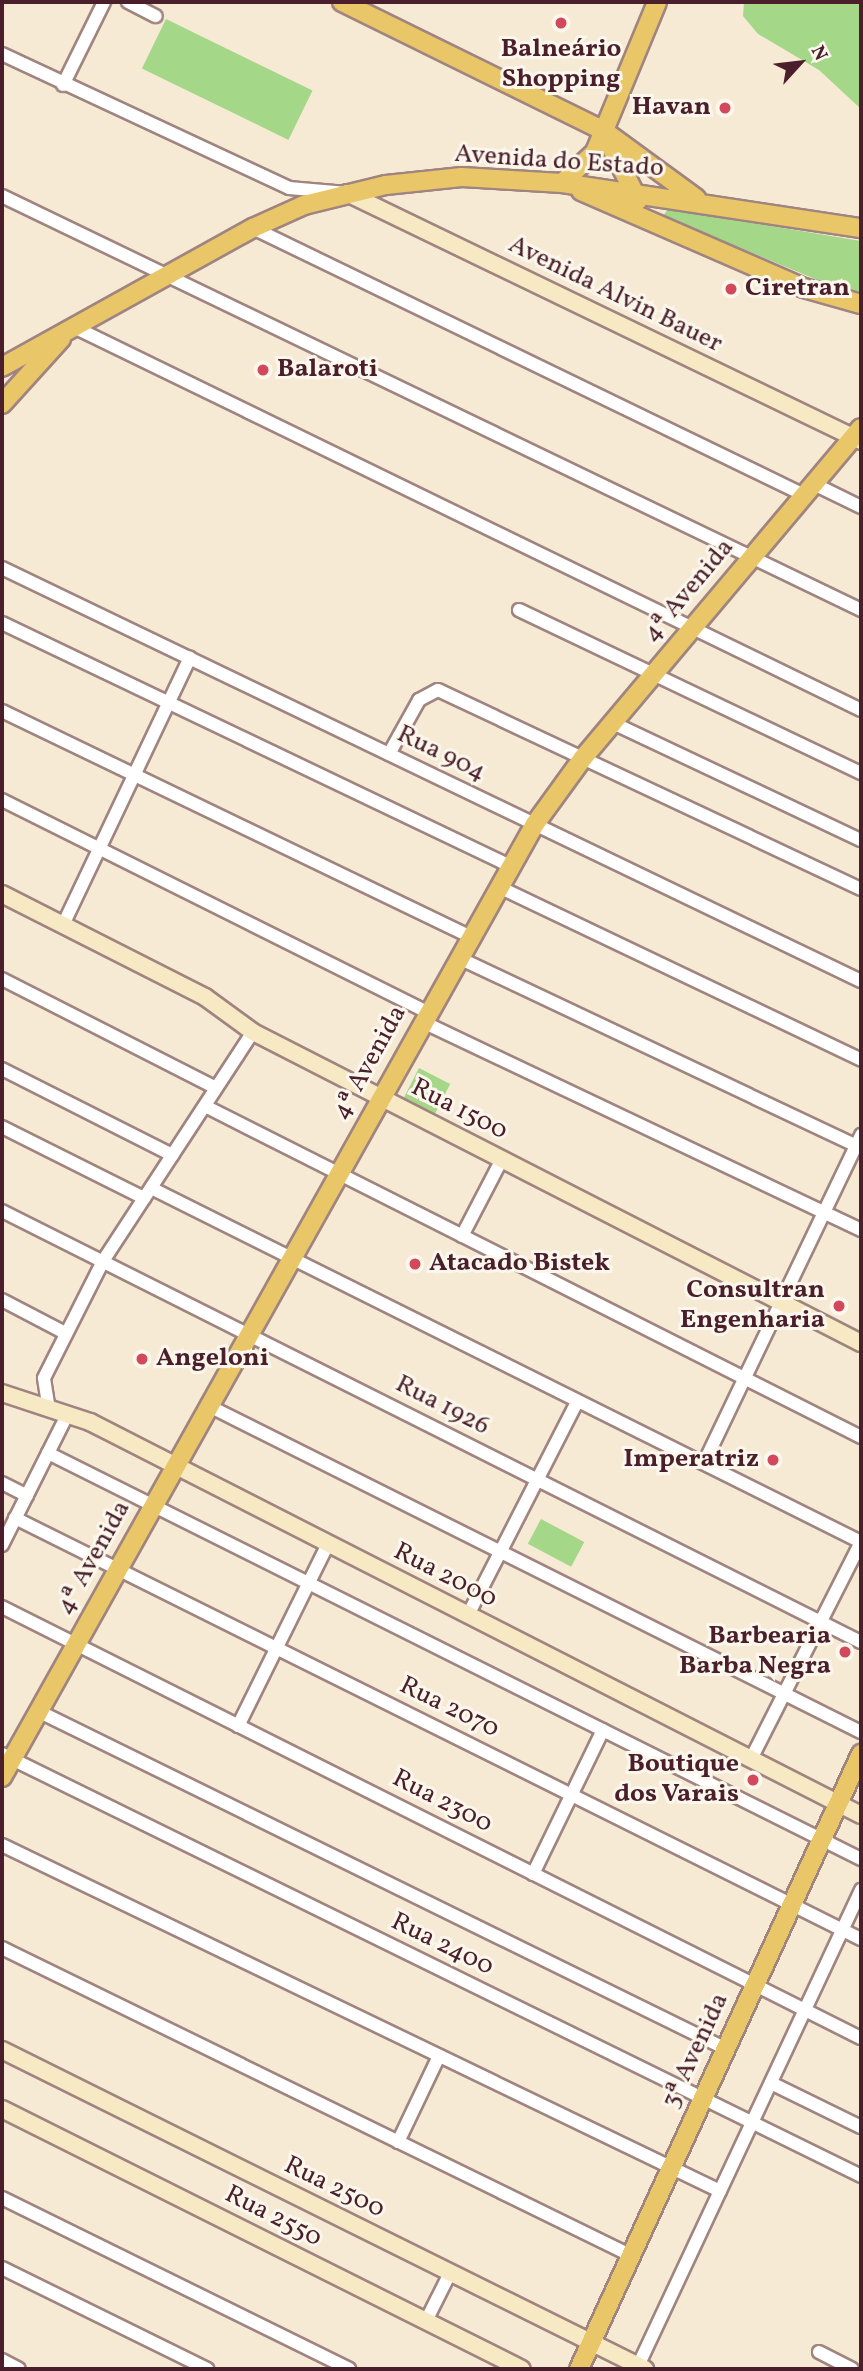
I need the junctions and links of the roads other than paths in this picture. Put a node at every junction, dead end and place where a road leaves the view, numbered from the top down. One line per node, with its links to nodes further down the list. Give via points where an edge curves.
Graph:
1 (104, 2): 7 (street)
2 (128, 2): 5 (street)
3 (342, 2): 8 (main road)
4 (657, 2): 8 (main road)
5 (156, 16)
6 (2, 54): 7 (street)
7 (63, 85): 11 (street, via 289,188)
8 (604, 131): 9 (main road, via 587,164); 10 (main road); 13 (main road)
9 (562, 183): 10 (main road, Avenida do Estado); 11 (main road, Avenida do Estado, via 462,177); 14 (main road)
10 (634, 192): 13 (main road, Avenida do Estado); 14 (main road)
11 (347, 193): 15 (main road, Avenida do Estado); 22 (main road, Avenida Alvin Bauer)
12 (2, 196): 17 (street)
13 (698, 200): 16 (main road, Avenida do Estado)
14 (647, 219): 18 (main road, via 825,296)
15 (253, 228): 17 (main road, Avenida do Estado); 23 (street)
16 (861, 228)
17 (165, 276): 19 (main road, Avenida do Estado); 25 (street)
18 (861, 304)
19 (72, 326): 20 (main road, Avenida do Estado); 21 (main road, Avenida do Estado); 30 (street)
20 (2, 367)
21 (2, 404)
22 (859, 435): 23 (main road, 4ª Avenida)
23 (809, 490): 24 (street); 25 (main road, 4ª Avenida)
24 (861, 507)
25 (752, 558): 28 (street); 30 (main road, 4ª Avenida)
26 (2, 568): 31 (street, Rua 904)
27 (519, 610): 32 (street)
28 (861, 610)
29 (2, 623): 33 (street)
30 (693, 628): 32 (main road, 4ª Avenida); 34 (street)
31 (190, 658): 33 (street); 37 (street, Rua 904)
32 (653, 674): 36 (main road, 4ª Avenida); 39 (street)
33 (169, 703): 40 (street); 45 (street)
34 (861, 709)
35 (2, 711): 40 (street)
36 (612, 723): 38 (main road, 4ª Avenida); 43 (street)
37 (389, 754): 38 (street, via 419,700 438,690); 42 (street, Rua 904)
38 (583, 758): 42 (main road, 4ª Avenida); 47 (street)
39 (861, 773)
40 (134, 775): 44 (street); 50 (street)
41 (2, 800): 44 (street)
42 (535, 824): 45 (main road, 4ª Avenida); 53 (street, Rua 904)
43 (861, 840)
44 (99, 849): 49 (street); 54 (street)
45 (510, 866): 46 (main road, 4ª Avenida)
46 (499, 887): 50 (main road, 4ª Avenida); 56 (street)
47 (861, 889)
48 (2, 894): 49 (main road, Rua 1500)
49 (63, 925): 55 (main road, Rua 1500, via 205,998)
50 (471, 937): 51 (main road, 4ª Avenida)
51 (459, 958): 54 (main road, 4ª Avenida); 62 (street)
52 (2, 979): 58 (street)
53 (861, 981)
54 (426, 1017): 59 (main road, 4ª Avenida); 68 (street)
55 (253, 1032): 58 (street); 59 (main road, Rua 1500)
56 (861, 1060)
57 (2, 1069): 63 (street)
58 (216, 1088): 60 (street)
59 (381, 1097): 64 (main road, Rua 1500); 65 (main road, 4ª Avenida)
60 (205, 1105): 63 (street); 65 (street)
61 (2, 1127): 66 (street)
62 (860, 1143): 68 (street)
63 (172, 1155): 66 (street)
64 (502, 1159): 70 (street); 74 (main road, Rua 1500)
65 (339, 1173): 70 (street); 71 (main road, 4ª Avenida)
66 (148, 1193): 71 (street); 72 (street)
67 (2, 1211): 72 (street, Rua 1926)
68 (824, 1212): 69 (street); 74 (street)
69 (861, 1230)
70 (462, 1236): 78 (street)
71 (291, 1259): 76 (main road, 4ª Avenida); 80 (street)
72 (103, 1261): 75 (street); 76 (street, Rua 1926)
73 (2, 1300): 75 (street)
74 (781, 1302): 77 (main road, Rua 1500); 78 (street)
75 (65, 1333): 82 (street, via 44,1378)
76 (248, 1335): 81 (main road, 4ª Avenida); 88 (street, Rua 1926)
77 (861, 1343)
78 (745, 1378): 84 (street); 86 (street)
79 (2, 1393): 82 (main road, Rua 2000)
80 (576, 1402): 86 (street); 88 (street)
81 (209, 1406): 87 (main road, 4ª Avenida); 96 (street)
82 (49, 1410): 83 (main road, Rua 2000)
83 (68, 1415): 85 (street); 87 (main road, Rua 2000)
84 (861, 1437)
85 (48, 1453): 90 (street); 91 (street)
86 (704, 1463): 93 (street)
87 (175, 1466): 91 (main road, 4ª Avenida); 94 (main road, Rua 2000)
88 (537, 1480): 96 (street); 101 (street, Rua 1926)
89 (2, 1483): 90 (street)
90 (27, 1496): 92 (street)
91 (153, 1506): 97 (main road, 4ª Avenida); 98 (street)
92 (16, 1518): 95 (street); 97 (street, Rua 2070)
93 (861, 1542): 101 (street)
94 (328, 1544): 98 (street); 100 (main road, Rua 2000)
95 (2, 1545)
96 (501, 1552): 100 (street); 105 (street)
97 (118, 1569): 103 (main road, 4ª Avenida); 104 (street, Rua 2070)
98 (310, 1584): 104 (street); 108 (street)
99 (2, 1607): 103 (street, Rua 2300)
100 (468, 1615): 112 (main road, Rua 2000)
101 (821, 1622): 102 (street, Rua 1926); 105 (street)
102 (861, 1642)
103 (76, 1644): 106 (main road, 4ª Avenida); 107 (street, Rua 2300)
104 (277, 1648): 107 (street); 114 (street, Rua 2070)
105 (784, 1694): 109 (street); 112 (street)
106 (38, 1711): 111 (main road, 4ª Avenida); 129 (street)
107 (238, 1726): 120 (street, Rua 2300)
108 (603, 1730): 114 (street); 117 (street)
109 (861, 1732)
110 (861, 1754): 115 (main road, 3ª Avenida)
111 (7, 1757): 113 (main road, 4ª Avenida); 133 (street, Rua 2400)
112 (751, 1759): 115 (main road, Rua 2000)
113 (2, 1777)
114 (572, 1795): 120 (street); 122 (street, Rua 2070)
115 (839, 1803): 116 (main road, Rua 2000); 117 (main road, 3ª Avenida)
116 (861, 1815)
117 (822, 1839): 119 (street); 122 (main road, 3ª Avenida)
118 (2, 1845): 131 (street)
119 (861, 1859)
120 (533, 1874): 126 (street, Rua 2300)
121 (861, 1890): 123 (street)
122 (792, 1905): 123 (street, Rua 2070); 126 (main road, 3ª Avenida)
123 (843, 1930): 124 (street, Rua 2070); 127 (street)
124 (861, 1939)
125 (2, 1948): 137 (street)
126 (755, 1985): 127 (street, Rua 2300); 129 (main road, 3ª Avenida)
127 (805, 2010): 128 (street, Rua 2300); 132 (street)
128 (861, 2038)
129 (726, 2049): 133 (main road, 3ª Avenida)
130 (2, 2050): 144 (main road, Rua 2500)
131 (439, 2056): 137 (street); 138 (street)
132 (771, 2082): 135 (street); 136 (street)
133 (703, 2098): 135 (street, Rua 2400); 138 (main road, 3ª Avenida)
134 (2, 2109): 145 (main road, Rua 2550)
135 (752, 2122): 139 (street, Rua 2400); 140 (street)
136 (861, 2127)
137 (398, 2141): 142 (street)
138 (672, 2168): 140 (street); 142 (main road, 3ª Avenida)
139 (861, 2176)
140 (720, 2191): 149 (street)
141 (2, 2198): 152 (street)
142 (632, 2256): 146 (main road, 3ª Avenida)
143 (2, 2268): 151 (street)
144 (450, 2273): 145 (street); 146 (main road, Rua 2500)
145 (426, 2321): 153 (main road, Rua 2550)
146 (592, 2343): 149 (main road, Rua 2500); 154 (main road, 3ª Avenida)
147 (819, 2352): 155 (street)
148 (2, 2360): 150 (street)
149 (641, 2368)
150 (19, 2369)
151 (207, 2369)
152 (349, 2369)
153 (522, 2369)
154 (579, 2369)
155 (852, 2369)

